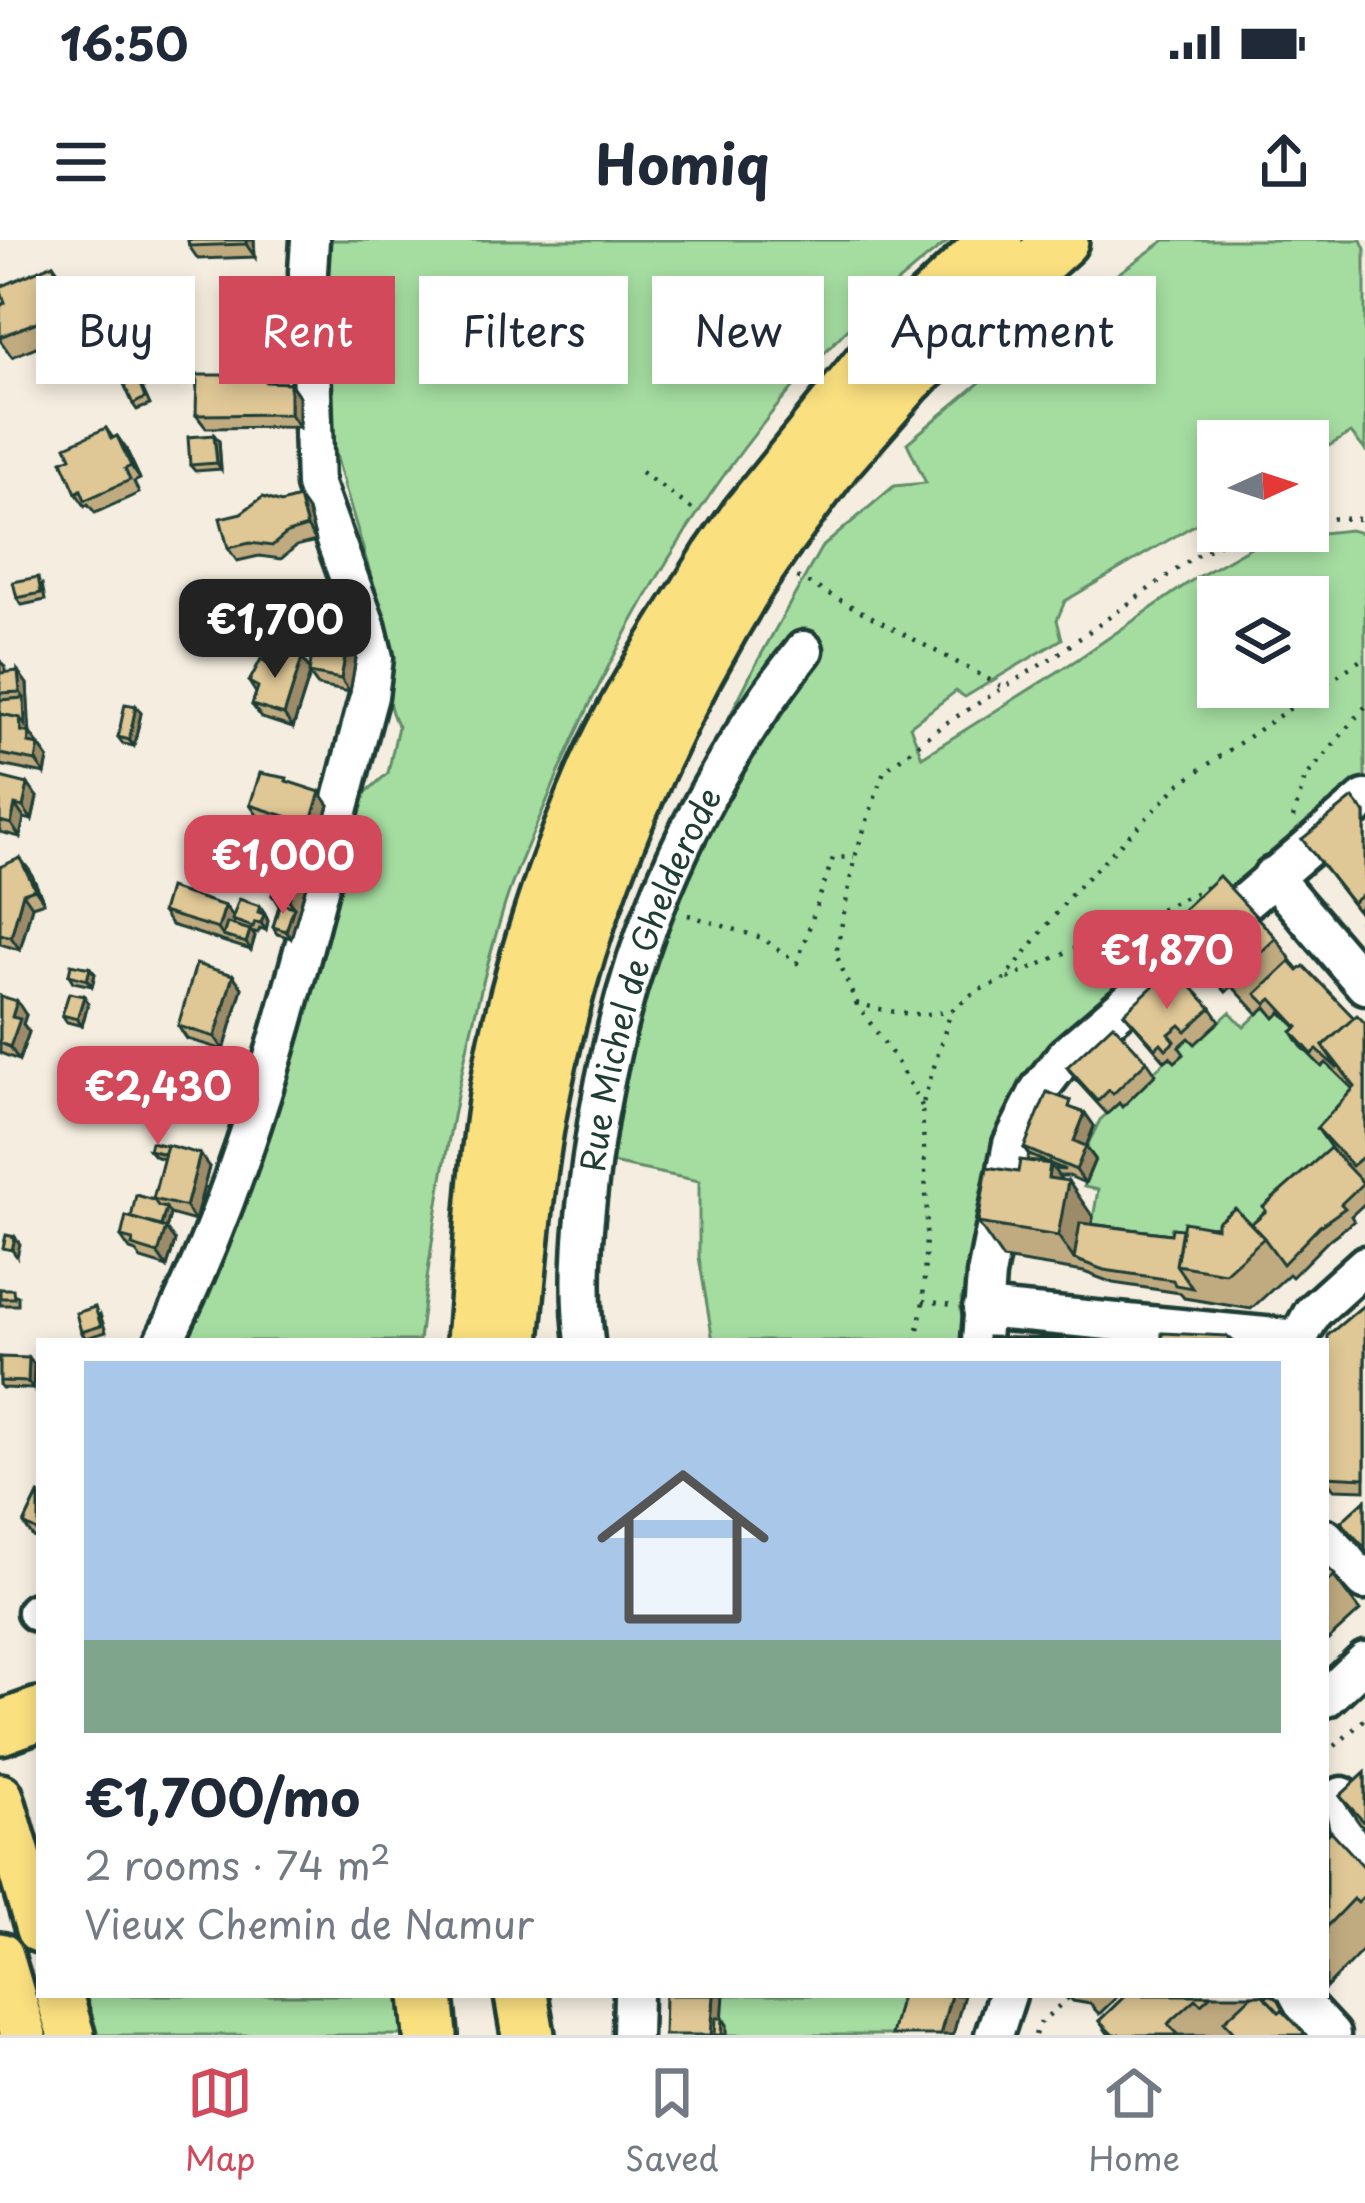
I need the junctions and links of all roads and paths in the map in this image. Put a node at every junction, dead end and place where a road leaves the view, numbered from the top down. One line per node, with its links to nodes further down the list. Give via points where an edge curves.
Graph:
1 (310, 240): 27 (street, via 315,485 374,658 241,1156 199,1273)
2 (996, 240): 7 (highway, via 881,350)
3 (1062, 240): 7 (highway, via 908,378)
4 (641, 472): 7 (path)
5 (1329, 518): 6 (path)
6 (1365, 519)
7 (747, 546): 11 (path); 23 (highway, via 664,644 592,776 545,900); 30 (highway, via 629,805 566,994 543,1096)
8 (1204, 552): 11 (path)
9 (805, 650): 18 (street, Rue Michel de Ghelderode, via 723,763)
10 (1365, 657): 19 (path, via 1181,783 1075,890)
11 (1004, 687): 15 (path, via 884,771)
12 (1365, 707): 14 (path, via 1306,778)
13 (1365, 800): 16 (street)
14 (1292, 821)
15 (855, 856): 18 (path, via 833,858 797,963 762,938); 21 (path, via 836,954)
16 (1272, 876): 20 (street); 26 (street, via 1065,1056 1039,1090 1012,1144)
17 (1218, 883): 19 (path)
18 (655, 902): 31 (street, Rue Michel de Ghelderode, via 601,1099 586,1209)
19 (1003, 981): 22 (path)
20 (1365, 985)
21 (856, 1003): 22 (path, via 896,1014); 24 (path)
22 (952, 1011): 24 (path)
23 (494, 1106): 28 (highway, via 468,1163); 29 (highway)
24 (922, 1106): 32 (path, via 927,1215)
25 (1365, 1264): 34 (street, via 1313,1312)
26 (982, 1325): 33 (street)
27 (166, 1338)
28 (439, 1338)
29 (472, 1338)
30 (513, 1338)
31 (585, 1338)
32 (917, 1338)
33 (1255, 1338)
34 (1298, 1338)
35 (1329, 1541): 36 (street)
36 (1365, 1581)
37 (1365, 1661): 40 (street)
38 (36, 1688): 39 (highway)
39 (0, 1694)
40 (1329, 1695)
41 (36, 1715): 43 (highway)
42 (1365, 1719): 44 (path)
43 (0, 1728)
44 (1329, 1751)
45 (1344, 1783): 47 (street, via 1350,1833)
46 (0, 1797): 48 (main road)
47 (1365, 1848)
48 (36, 1919)
49 (0, 1956): 58 (main road)
50 (60, 1998): 59 (main road)
51 (427, 1998): 60 (highway)
52 (463, 1998): 61 (highway)
53 (504, 1998): 62 (highway)
54 (521, 1998): 63 (highway)
55 (633, 1998): 64 (street)
56 (1068, 1998): 65 (path)
57 (1297, 1998): 66 (street)
58 (23, 2035)
59 (71, 2035)
60 (431, 2035)
61 (461, 2035)
62 (501, 2035)
63 (528, 2035)
64 (632, 2035)
65 (1034, 2035)
66 (1331, 2035)

